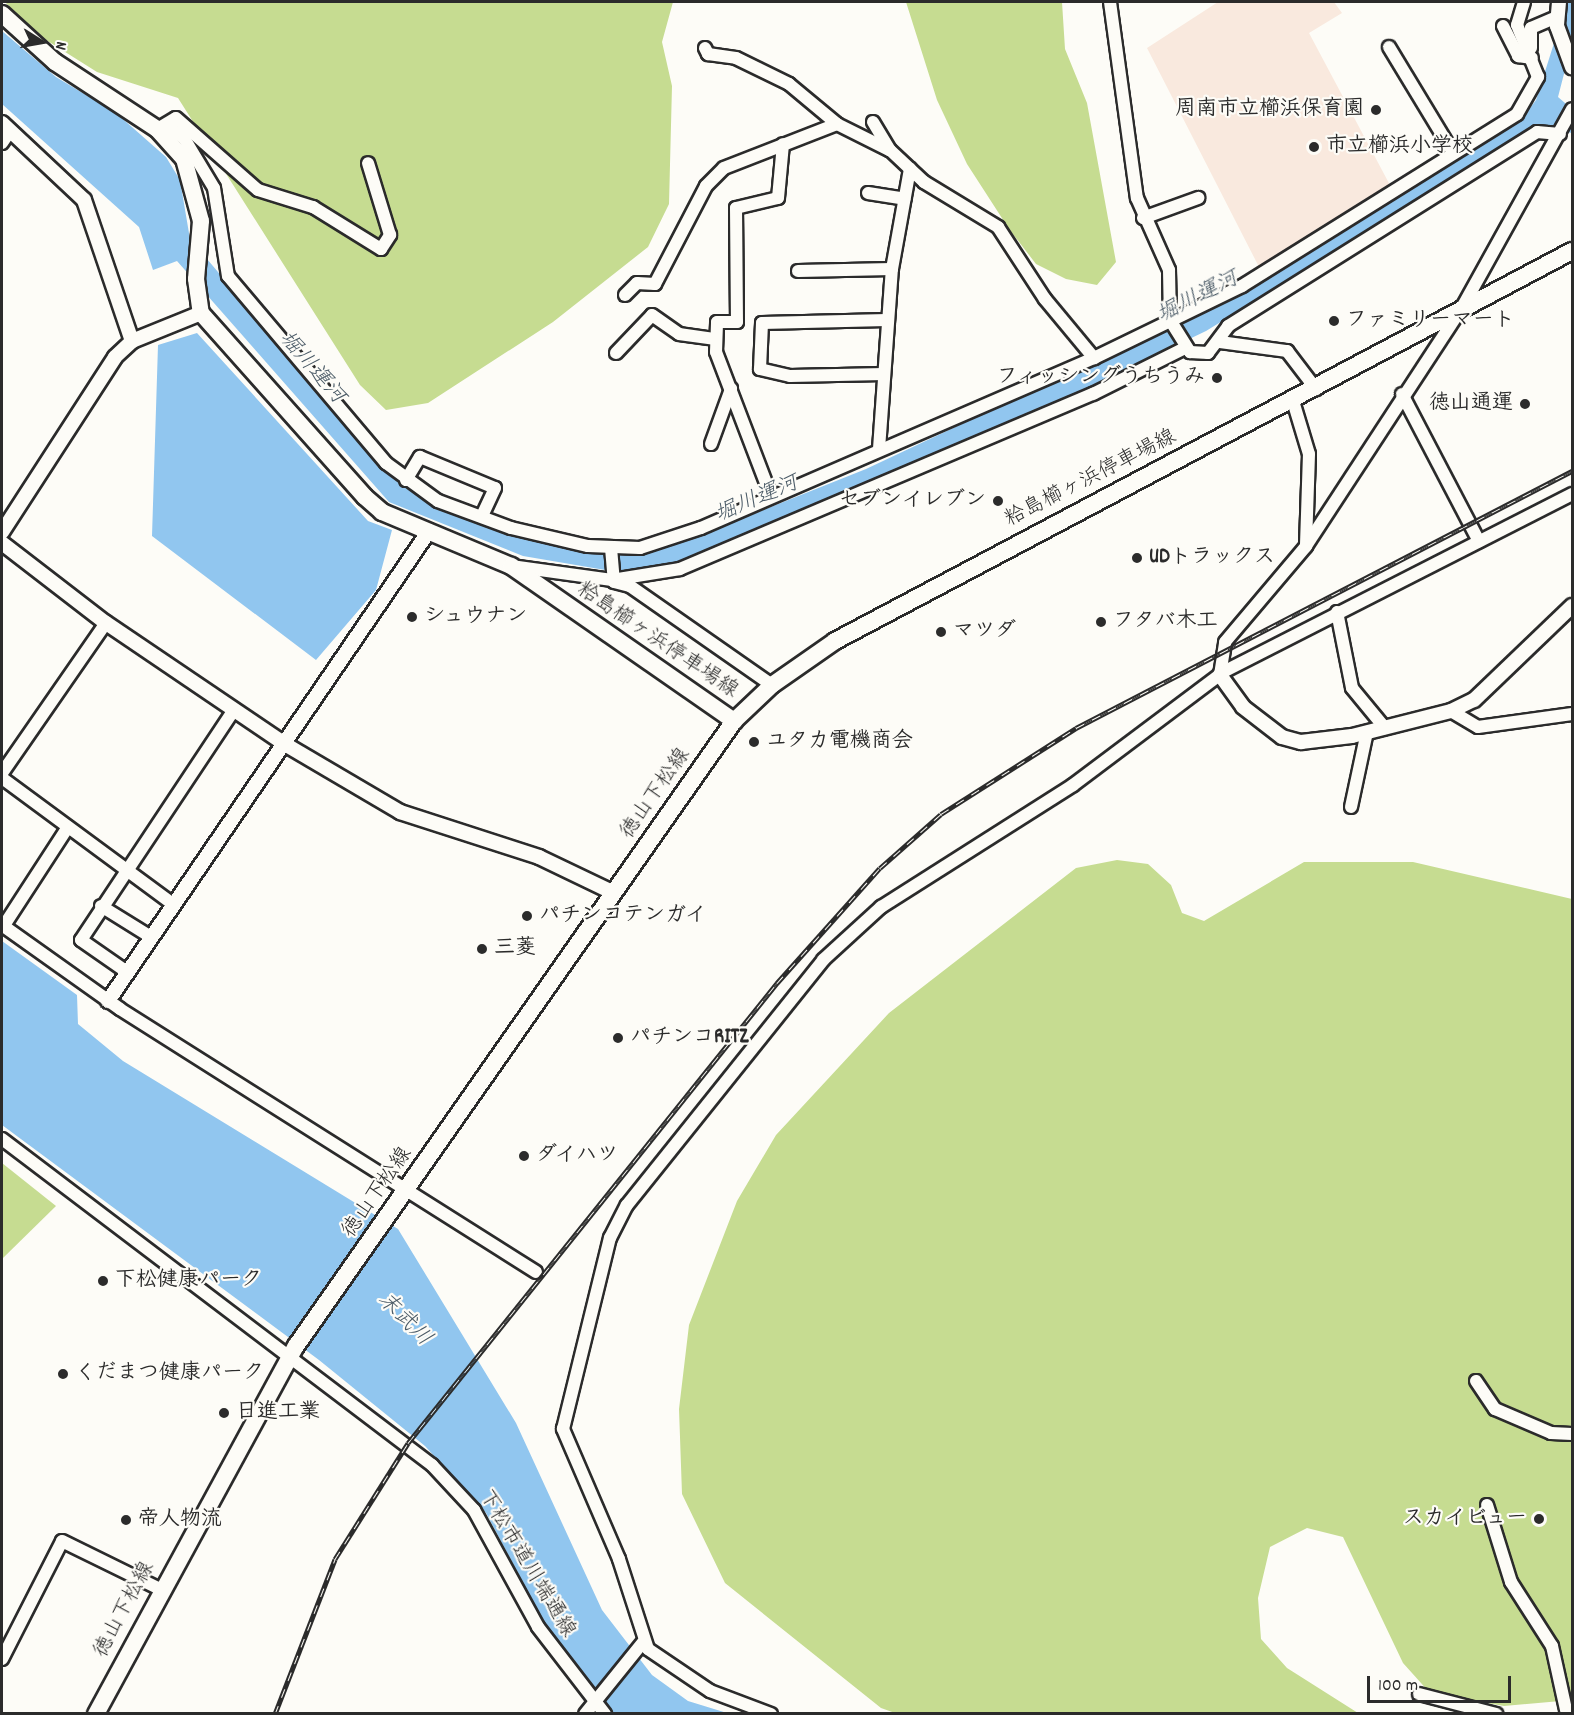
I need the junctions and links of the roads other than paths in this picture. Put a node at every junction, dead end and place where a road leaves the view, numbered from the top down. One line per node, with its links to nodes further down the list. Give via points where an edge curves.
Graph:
1 (1110, 2): 25 (street)
2 (1524, 2): 9 (street, via 1517,25)
3 (1559, 2): 5 (street)
4 (2, 14): 14 (main road, via 55,62)
5 (1557, 22): 9 (street, via 1531,28); 10 (street)
6 (1503, 26): 9 (street, via 1518,56)
7 (1389, 47): 19 (street)
8 (705, 48): 13 (street, via 708,54 736,58 789,84)
9 (1532, 58): 19 (street, via 1538,77 1522,109)
10 (1571, 66)
11 (1572, 109): 15 (street)
12 (873, 122): 18 (street)
13 (837, 124): 17 (street); 18 (street)
14 (162, 127): 20 (street, via 176,118 258,190 313,207 381,249 390,235); 31 (main road, via 184,159 200,210); 47 (street, via 184,138 214,188 228,276)
15 (1560, 134): 30 (street); 36 (street, via 1537,132 1228,326)
16 (4, 135): 35 (street, via 84,200)
17 (783, 144): 29 (street, via 724,168 706,186 655,284 637,283); 34 (street, via 778,198 736,208 737,322 717,322)
18 (890, 150): 21 (street)
19 (1452, 151): 33 (street, via 1242,286)
20 (368, 163)
21 (910, 169): 24 (street); 39 (street, via 998,227 1045,299)
22 (868, 193): 24 (street)
23 (1198, 198): 25 (street)
24 (905, 199): 27 (street)
25 (1143, 218): 33 (street, via 1169,270)
26 (1572, 251): 30 (main road, 粭島櫛ヶ浜停車場線)
27 (892, 269): 28 (street); 32 (street)
28 (798, 271)
29 (625, 295)
30 (1463, 306): 42 (main road, 粭島櫛ヶ浜停車場線); 43 (street)
31 (199, 307): 35 (street); 51 (main road, 粭島櫛ヶ浜停車場線, via 365,496 382,512)
32 (887, 320): 40 (street); 40 (street, via 762,323 760,369 790,376)
33 (1171, 322): 37 (street); 39 (street)
34 (716, 339): 38 (street, via 679,334 652,315); 41 (street, via 716,352)
35 (132, 341): 52 (street)
36 (1220, 342): 37 (street, via 1208,353); 42 (street, via 1287,351)
37 (1182, 347): 58 (street, via 1093,394 706,560)
38 (616, 353)
39 (1094, 358): 46 (street)
40 (884, 374): 46 (street)
41 (731, 389): 45 (street); 49 (street)
42 (1316, 389): 44 (main road, 粭島櫛ヶ浜停車場線)
43 (1402, 394): 53 (street); 55 (street)
44 (1293, 401): 55 (street, via 1309,454); 63 (main road, 粭島櫛ヶ浜停車場線, via 895,607)
45 (711, 444)
46 (879, 449): 49 (street)
47 (406, 480): 50 (street, via 438,501); 50 (street, via 420,458 495,488)
48 (1572, 494): 53 (street)
49 (771, 496): 56 (street, via 656,544)
50 (482, 516): 56 (street, via 550,538)
51 (429, 531): 57 (main road, 粭島櫛ヶ浜停車場線); 70 (street)
52 (2, 532)
53 (1479, 541): 60 (street)
54 (2, 543): 61 (street)
55 (1306, 546): 62 (street, via 1225,642)
56 (611, 550): 58 (street)
57 (511, 566): 58 (street); 67 (main road, 粭島櫛ヶ浜停車場線)
58 (612, 578): 63 (street, via 630,586)
59 (1572, 606): 65 (street, via 1492,687)
60 (1337, 612): 62 (street); 68 (street, via 1352,688)
61 (106, 623): 64 (street); 71 (street)
62 (1220, 675): 69 (street, via 1242,707 1282,737 1319,741); 91 (street, via 1074,785 843,936 616,1222 566,1401 563,1429 619,1559)
63 (772, 685): 67 (main road, 粭島櫛ヶ浜停車場線)
64 (234, 710): 70 (street); 75 (street)
65 (1451, 711): 66 (street, via 1478,728); 68 (street)
66 (1572, 714)
67 (734, 721): 76 (main road, 徳山下松線)
68 (1386, 728): 69 (street)
69 (1367, 732): 73 (street)
70 (283, 743): 76 (street, via 400,812 539,857); 77 (street)
71 (2, 772)
72 (2, 778): 74 (street)
73 (1351, 807)
74 (68, 827): 75 (street); 79 (street)
75 (126, 870): 77 (street); 78 (street)
76 (614, 893): 84 (main road, 徳山下松線)
77 (173, 904): 80 (street)
78 (101, 906): 80 (street); 81 (street, via 81,940)
79 (2, 926): 82 (street)
80 (151, 937): 81 (street)
81 (127, 972): 82 (street)
82 (108, 1001): 84 (street)
83 (2, 1139): 86 (street, 下松市道川端通線)
84 (405, 1194): 85 (street); 86 (main road, 徳山下松線)
85 (536, 1272)
86 (294, 1350): 90 (main road, 徳山下松線); 94 (street, 下松市道川端通線, via 408,1443 474,1510 538,1627)
87 (1476, 1380): 88 (street, via 1495,1409 1551,1433)
88 (1572, 1434)
89 (1487, 1504): 100 (street, via 1511,1582 1552,1646)
90 (162, 1590): 92 (street, via 62,1542); 95 (main road, 徳山下松線)
91 (644, 1642): 94 (street); 98 (street, via 701,1686)
92 (2, 1659)
93 (1419, 1694): 99 (street)
94 (591, 1700): 96 (street); 97 (street, 下松市道川端通線)
95 (96, 1713)
96 (585, 1713)
97 (606, 1713)
98 (771, 1713)
99 (1496, 1713)
100 (1567, 1713)

